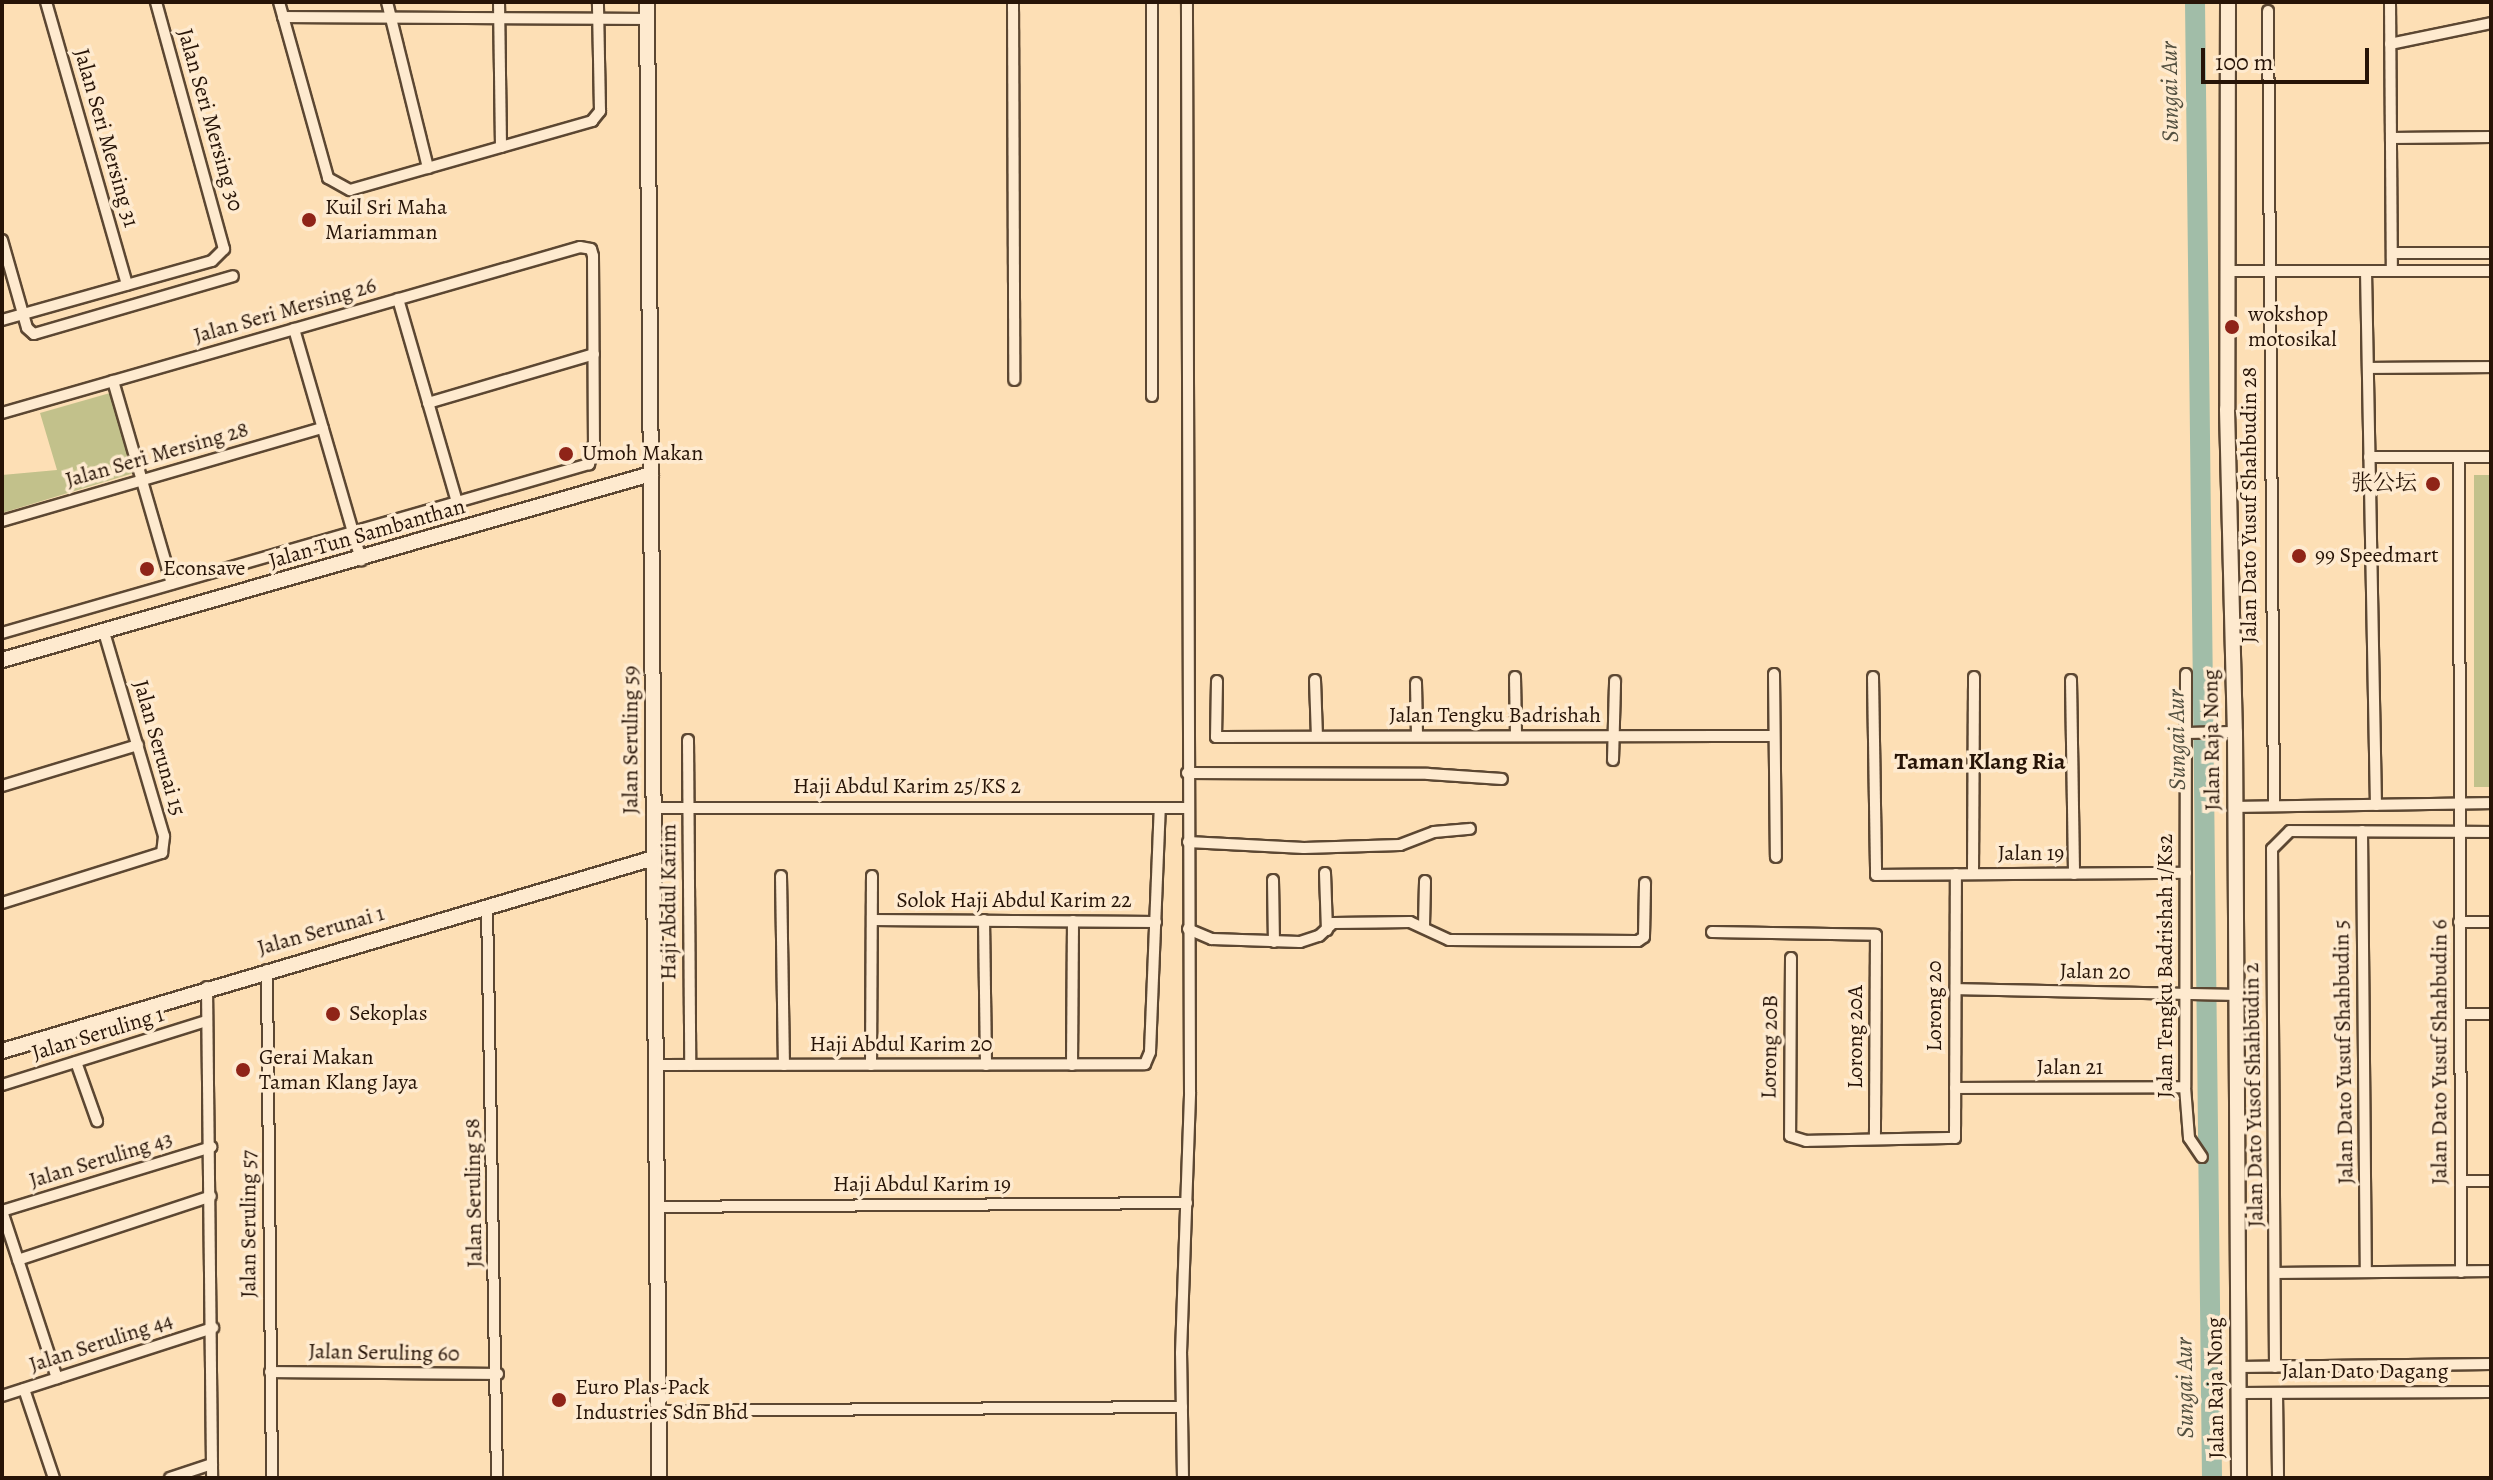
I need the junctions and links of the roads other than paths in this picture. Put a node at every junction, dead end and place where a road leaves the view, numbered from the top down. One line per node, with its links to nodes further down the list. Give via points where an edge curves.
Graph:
1 (46, 2): 34 (street, Jalan Seri Mersing 31)
2 (156, 2): 34 (street, Jalan Seri Mersing 30, via 224,249 212,261)
3 (279, 2): 14 (street)
4 (387, 2): 15 (street)
5 (499, 2): 16 (street)
6 (598, 2): 18 (street)
7 (647, 2): 17 (main road, Jalan Seruling 59)
8 (1013, 2): 42 (street)
9 (1152, 2): 44 (street)
10 (1187, 2): 80 (street)
11 (2228, 2): 28 (main road, Jalan Raja Nong)
12 (2390, 2): 20 (street)
13 (2268, 11): 29 (street, Jalan Dato Yusuf Shahbudin 28)
14 (283, 17): 15 (street); 24 (street, via 328,178 350,190)
15 (388, 18): 16 (street); 24 (street)
16 (499, 19): 18 (street); 23 (street)
17 (647, 19): 18 (street); 51 (main road, Jalan Seruling 59)
18 (598, 20): 23 (street, via 600,111 580,128)
19 (2491, 23): 20 (street)
20 (2390, 44): 22 (street)
21 (2491, 137): 22 (street)
22 (2391, 138): 26 (street)
23 (501, 147): 24 (street)
24 (428, 168)
25 (2, 240): 36 (street)
26 (2392, 253): 27 (street); 31 (street)
27 (2491, 253)
28 (2229, 271): 29 (street); 70 (main road, Jalan Raja Nong)
29 (2269, 271): 30 (street); 86 (street, Jalan Dato Yusuf Shahbudin 28)
30 (2366, 271): 31 (street); 41 (street)
31 (2392, 271): 32 (street)
32 (2491, 271)
33 (233, 276): 36 (street, via 34,334)
34 (127, 285): 36 (street)
35 (398, 299): 38 (street, Jalan Seri Mersing 26); 39 (street, Jalan Seri Mersing 26, via 580,247 591,249); 45 (street)
36 (22, 314): 37 (street)
37 (2, 320)
38 (294, 329): 43 (street, Jalan Seri Mersing 26); 47 (street)
39 (594, 354): 45 (street); 53 (street, via 594,443 589,464)
40 (2491, 367): 41 (street)
41 (2368, 368): 48 (street)
42 (1014, 380)
43 (113, 381): 46 (street, Jalan Seri Mersing 26); 52 (street)
44 (1152, 396)
45 (428, 403): 53 (street)
46 (2, 413)
47 (323, 428): 52 (street, Jalan Seri Mersing 28); 55 (street)
48 (2369, 457): 49 (street); 85 (street)
49 (2459, 457): 50 (street); 84 (street, Jalan Dato Yusuf Shahbudin 6)
50 (2491, 457)
51 (651, 474): 55 (main road, Jalan Tun Sambanthan); 88 (main road, Jalan Seruling 59)
52 (142, 480): 54 (street, Jalan Seri Mersing 28); 56 (street)
53 (457, 502): 55 (street)
54 (2, 521)
55 (357, 545): 56 (street); 57 (main road, Jalan Tun Sambanthan)
56 (172, 584): 58 (street)
57 (104, 632): 59 (main road, Jalan Tun Sambanthan); 78 (street, Jalan Serunai 15)
58 (2, 633)
59 (2, 660)
60 (1774, 674): 76 (street)
61 (2186, 674): 71 (street, Jalan Tengku Badrishah 1/Ks2)
62 (1515, 677): 74 (street)
63 (1873, 677): 101 (street, Jalan 19, via 1876,875)
64 (1974, 677): 102 (street)
65 (1315, 680): 72 (street)
66 (2071, 680): 103 (street)
67 (1217, 681): 72 (street, Jalan Tengku Badrishah, via 1216,737)
68 (1615, 681): 75 (street)
69 (1416, 683): 73 (street)
70 (2235, 732): 71 (street); 87 (main road, Jalan Raja Nong)
71 (2197, 733): 100 (street, Jalan Tengku Badrishah 1/Ks2)
72 (1317, 736): 73 (street, Jalan Tengku Badrishah)
73 (1417, 736): 74 (street, Jalan Tengku Badrishah)
74 (1516, 736): 75 (street, Jalan Tengku Badrishah)
75 (1614, 736): 76 (street, Jalan Tengku Badrishah); 79 (street)
76 (1774, 736): 97 (street)
77 (688, 740): 89 (street, Haji Abdul Karim)
78 (138, 745): 82 (street); 109 (street, Jalan Serunai 15, via 164,836 162,853)
79 (1613, 760)
80 (1187, 773): 81 (street); 91 (street)
81 (1502, 779)
82 (2, 786)
83 (2491, 803): 84 (street)
84 (2461, 804): 85 (street); 94 (street, Jalan Dato Yusuf Shahbudin 6)
85 (2376, 805): 86 (street)
86 (2274, 806): 87 (street)
87 (2236, 807): 127 (main road, Jalan Raja Nong)
88 (653, 808): 89 (street, Haji Abdul Karim 25/KS 2); 98 (main road, Jalan Seruling 59)
89 (688, 808): 90 (street, Haji Abdul Karim 25/KS 2); 134 (street, Haji Abdul Karim)
90 (1160, 808): 91 (street, Haji Abdul Karim 25/KS 2); 114 (street)
91 (1187, 808): 96 (street)
92 (1470, 829): 96 (street, via 1434,832 1400,845 1304,848)
93 (2362, 831): 94 (street); 155 (street, Jalan Dato Yusuf Shahbudin 5); 157 (street, Jalan Dato Yusof Shahbudin 2, via 2290,831 2272,849)
94 (2458, 832): 95 (street); 115 (street, Jalan Dato Yusuf Shahbudin 6)
95 (2491, 832)
96 (1188, 842): 118 (street)
97 (1776, 857)
98 (654, 858): 110 (main road, Jalan Serunai 1); 133 (main road, Jalan Seruling 59)
99 (1325, 873): 119 (street)
100 (2186, 873): 103 (street, Jalan 19); 126 (street, Jalan Tengku Badrishah 1/Ks2)
101 (1956, 874): 102 (street, Jalan 19); 125 (street, Lorong 20)
102 (1973, 874): 103 (street, Jalan 19)
103 (2074, 874)
104 (781, 876): 135 (street)
105 (872, 876): 111 (street)
106 (1273, 880): 121 (street)
107 (1425, 881): 117 (street)
108 (1645, 883): 117 (street, via 1646,927 1638,941 1449,940)
109 (2, 903)
110 (487, 906): 123 (main road, Jalan Serunai 1); 163 (street, Jalan Seruling 58)
111 (872, 920): 112 (street, Solok Haji Abdul Karim 22); 136 (street)
112 (984, 920): 113 (street, Solok Haji Abdul Karim 22); 137 (street)
113 (1073, 921): 114 (street, Solok Haji Abdul Karim 22); 138 (street)
114 (1156, 922): 138 (street, Haji Abdul Karim 20, via 1145,1064)
115 (2459, 922): 116 (street); 128 (street, Jalan Dato Yusuf Shahbudin 6)
116 (2491, 922)
117 (1424, 926): 119 (street, via 1333,923)
118 (1188, 929): 121 (street, via 1212,939); 149 (street)
119 (1327, 930): 121 (street, via 1300,942)
120 (1712, 932): 143 (street, Lorong 20A, via 1876,935)
121 (1274, 942)
122 (1791, 958): 143 (street, Lorong 20B, via 1790,1136 1806,1141)
123 (267, 970): 124 (main road, Jalan Serunai 1); 162 (street, Jalan Seruling 57)
124 (207, 987): 130 (street, Jalan Seruling 57); 131 (main road, Jalan Serunai 1)
125 (1956, 989): 126 (street, Jalan 20); 141 (street, Lorong 20)
126 (2185, 993): 127 (street, Jalan 20); 140 (street, Jalan Tengku Badrishah 1/Ks2)
127 (2234, 995): 160 (main road, Jalan Raja Nong)
128 (2460, 1014): 129 (street); 146 (street, Jalan Dato Yusuf Shahbudin 6)
129 (2491, 1014)
130 (206, 1021): 132 (street, Jalan Seruling 1); 144 (street, Jalan Seruling 57)
131 (2, 1051)
132 (76, 1062): 139 (street, Jalan Seruling 1); 142 (street)
133 (655, 1065): 134 (street, Haji Abdul Karim 20); 150 (main road, Jalan Seruling 59)
134 (690, 1065): 135 (street, Haji Abdul Karim 20)
135 (784, 1065): 136 (street, Haji Abdul Karim 20)
136 (871, 1065): 137 (street, Haji Abdul Karim 20)
137 (986, 1065): 138 (street, Haji Abdul Karim 20)
138 (1072, 1065)
139 (2, 1085)
140 (2185, 1087): 141 (street, Jalan 21); 145 (street, Jalan Tengku Badrishah 1/Ks2, via 2189,1138)
141 (1955, 1088): 143 (street, Lorong 20, via 1955,1138)
142 (97, 1121)
143 (1875, 1139)
144 (211, 1147): 148 (street, Jalan Seruling 57); 151 (street, Jalan Seruling 43)
145 (2202, 1157)
146 (2461, 1181): 147 (street); 156 (street, Jalan Dato Yusuf Shahbudin 6)
147 (2491, 1181)
148 (211, 1196): 153 (street); 158 (street, Jalan Seruling 57)
149 (1187, 1203): 150 (street, Haji Abdul Karim 19); 170 (street)
150 (656, 1207): 171 (main road, Jalan Seruling 59)
151 (2, 1211): 152 (street)
152 (6, 1239): 153 (street)
153 (18, 1260): 164 (street)
154 (2491, 1271): 156 (street)
155 (2366, 1272): 156 (street); 157 (street)
156 (2461, 1272)
157 (2276, 1273): 161 (street, Jalan Dato Yusof Shahbudin 2)
158 (213, 1328): 164 (street, Jalan Seruling 44); 172 (street, Jalan Seruling 57)
159 (2491, 1364): 161 (street)
160 (2238, 1367): 161 (street); 167 (main road, Jalan Raja Nong)
161 (2275, 1367)
162 (270, 1372): 163 (street, Jalan Seruling 60); 176 (street, Jalan Seruling 57)
163 (498, 1374): 177 (street, Jalan Seruling 58)
164 (57, 1378): 165 (street, Jalan Seruling 44)
165 (24, 1389): 169 (street, Jalan Seruling 44); 173 (street)
166 (2491, 1392): 168 (street, Jalan Dato Dagang)
167 (2238, 1393): 168 (street, Jalan Dato Dagang); 180 (main road, Jalan Raja Nong)
168 (2277, 1393): 181 (street)
169 (2, 1396)
170 (1182, 1407): 171 (street); 179 (street)
171 (658, 1411): 178 (main road, Jalan Seruling 59)
172 (212, 1464): 174 (street); 175 (street, Jalan Seruling 57)
173 (54, 1478)
174 (170, 1478)
175 (212, 1478)
176 (272, 1478)
177 (497, 1478)
178 (659, 1478)
179 (1183, 1478)
180 (2239, 1478)
181 (2278, 1478)

